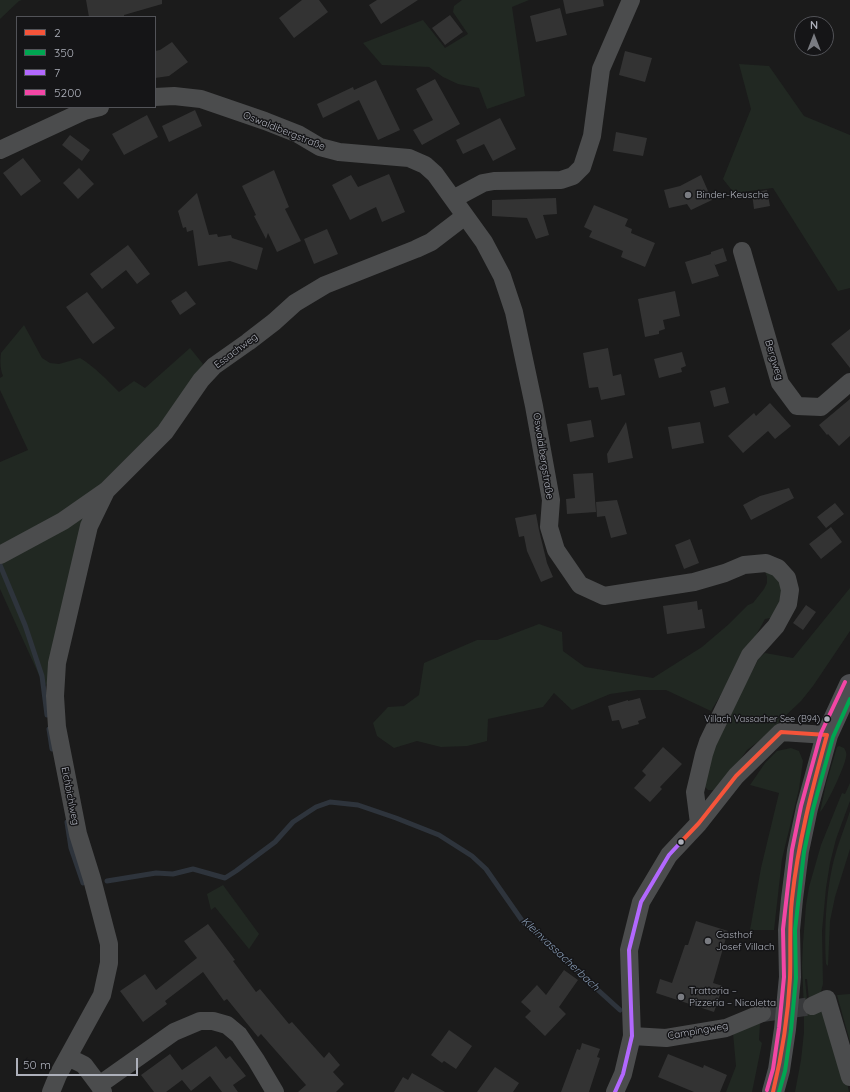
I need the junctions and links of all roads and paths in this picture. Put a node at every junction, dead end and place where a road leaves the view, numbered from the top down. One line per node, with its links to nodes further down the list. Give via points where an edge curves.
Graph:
1 (631, 0): 5 (street, via 601,69 592,136 582,167 573,176 561,180 483,183)
2 (156, 97): 5 (street, Oswaldibergstraße, via 201,99 266,121 339,152 409,158 425,165 435,174)
3 (96, 108): 4 (street, via 84,111)
4 (0, 150)
5 (453, 199): 6 (street, Oswaldibergstraße)
6 (465, 216): 9 (street, Essachweg, via 416,250 325,285 295,303 274,322 214,366 201,380 165,432); 13 (street, Oswaldibergstraße, via 484,242 502,276 514,312 551,500 549,527 556,550 580,585 604,596 694,582 744,565 766,563 778,568 787,578 790,590 788,604 776,626 750,655 708,742 694,792)
7 (742, 251): 8 (street, Bergweg, via 780,383 797,406 821,407)
8 (850, 382)
9 (106, 491): 10 (street, Essachweg, via 63,521); 17 (street, Eichbichlweg, via 89,526 57,663 57,727 78,834 109,944 109,963 102,995)
10 (0, 555)
11 (850, 685): 12 (main road)
12 (827, 736): 13 (street, via 782,732 736,776); 23 (main road, via 798,851 789,930 790,977 785,1029)
13 (699, 823): 16 (street, via 669,855 641,902 629,950)
14 (812, 1006): 18 (street, via 827,998)
15 (762, 1013): 16 (street, Campingweg, via 726,1028 666,1038)
16 (632, 1036): 22 (street, via 623,1074)
17 (68, 1057): 19 (street, via 84,1065); 20 (street, Eichbichlweg)
18 (850, 1077)
19 (101, 1089): 21 (street, via 174,1032 200,1021 213,1021 227,1025 239,1035)
20 (51, 1092)
21 (274, 1092)
22 (615, 1092)
23 (773, 1092)

